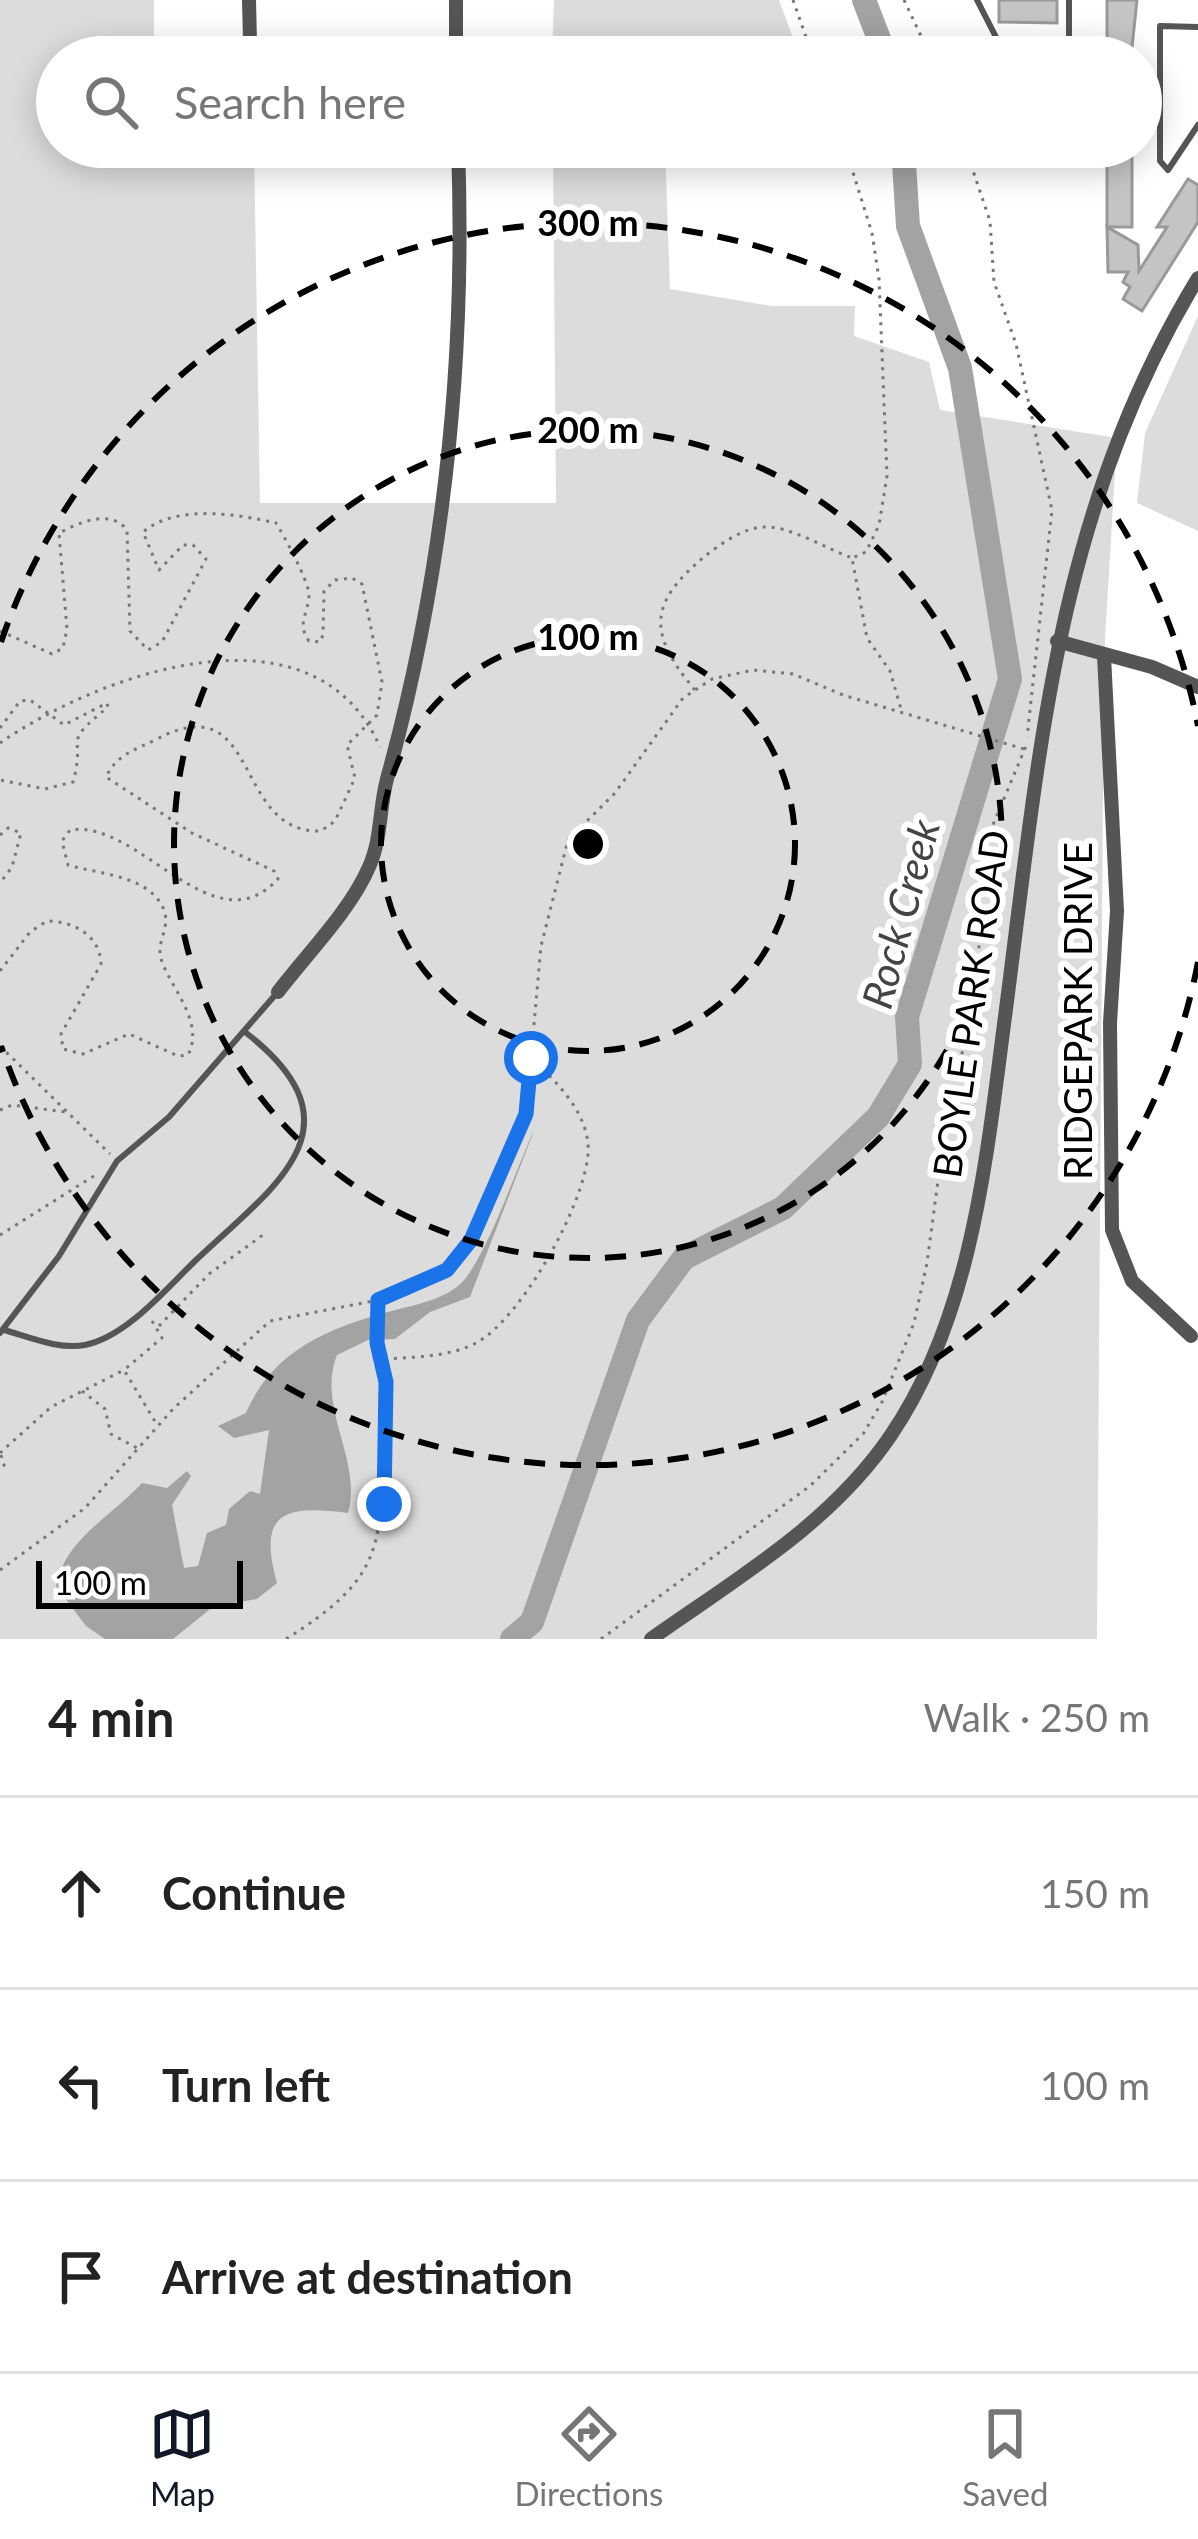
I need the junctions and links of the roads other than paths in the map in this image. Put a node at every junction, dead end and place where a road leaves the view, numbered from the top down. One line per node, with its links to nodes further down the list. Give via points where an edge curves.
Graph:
1 (249, 0): 6 (street)
2 (456, 0): 7 (street)
3 (977, 0): 8 (lane)
4 (1069, 0): 9 (lane)
5 (1198, 27): 10 (lane, via 1160,26)
6 (250, 36)
7 (456, 36)
8 (995, 36)
9 (1069, 36)
10 (1160, 36)
11 (1198, 125): 12 (lane, via 1168,170)
12 (1162, 162)
13 (458, 168): 18 (street, via 458,344 444,509 408,715 367,873)
14 (1198, 278): 15 (street, BOYLE PARK ROAD, via 1117,438)
15 (1057, 641): 16 (street); 22 (street, BOYLE PARK ROAD, via 980,1187 932,1357 897,1426 834,1506)
16 (1105, 656): 17 (street); 21 (street, RIDGEPARK DRIVE, via 1117,911 1112,1230 1132,1281)
17 (1198, 687)
18 (278, 992): 19 (lane)
19 (245, 1032): 20 (lane, via 117,1161); 20 (lane, via 292,1072 304,1118 295,1157 256,1211 142,1311 87,1345)
20 (2, 1332)
21 (1191, 1336)
22 (651, 1639)

